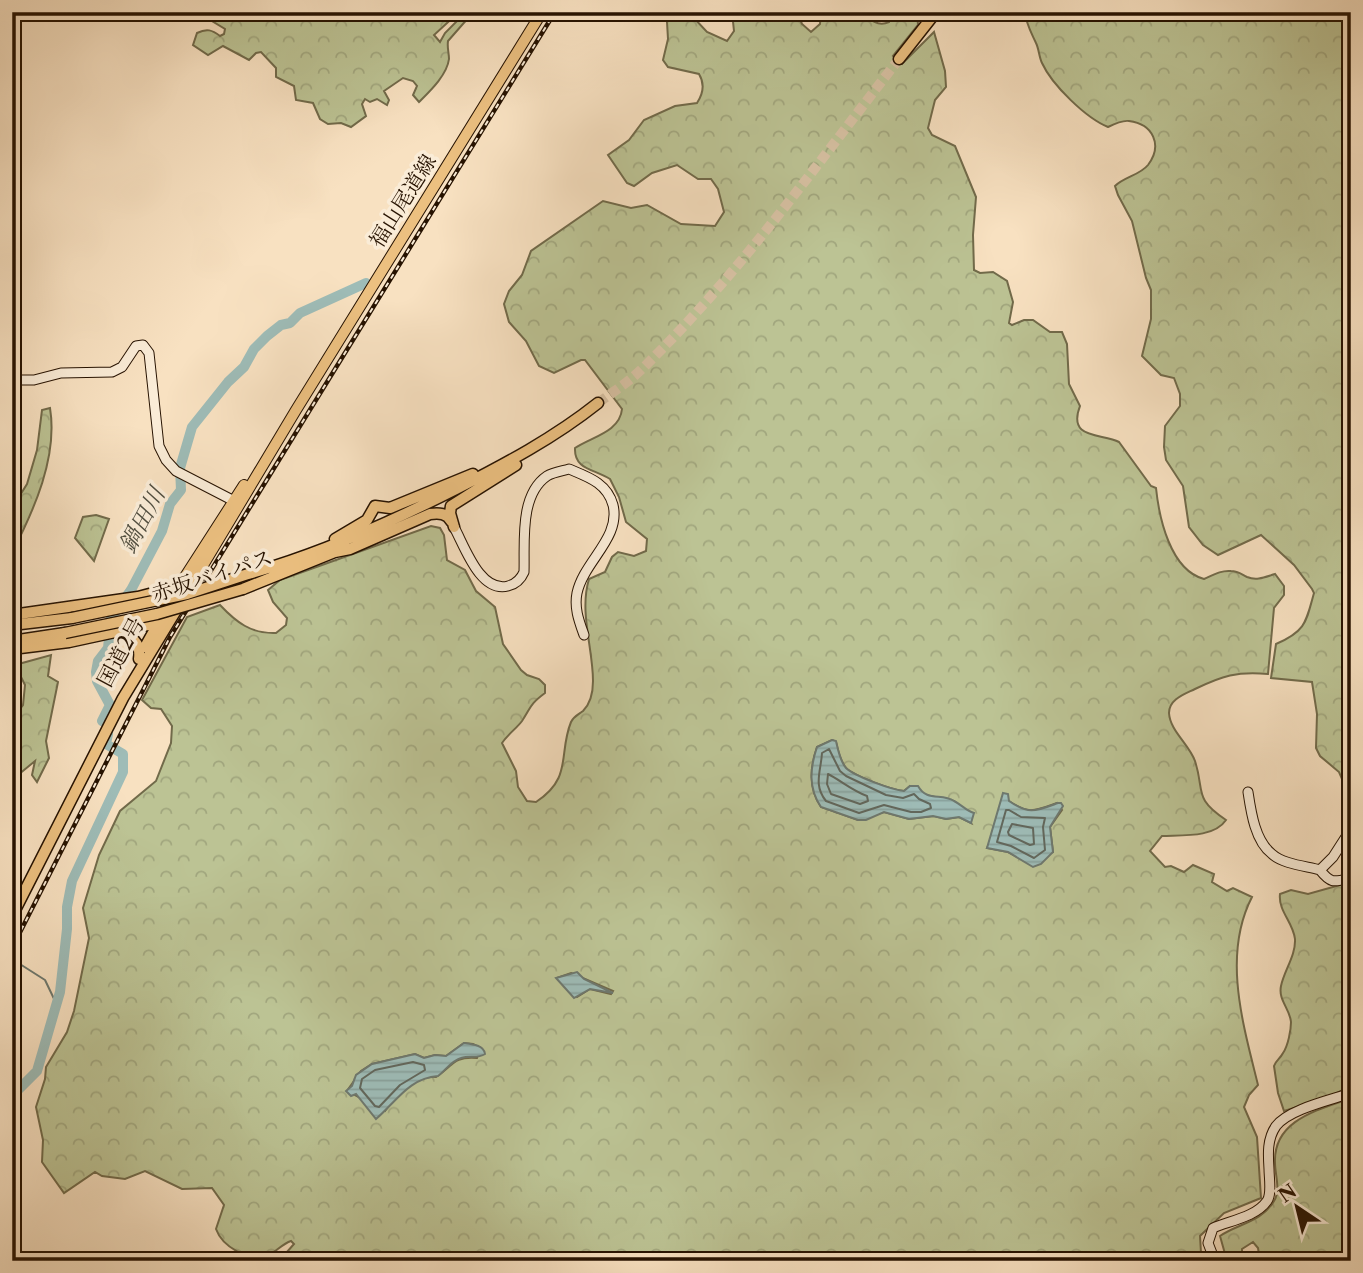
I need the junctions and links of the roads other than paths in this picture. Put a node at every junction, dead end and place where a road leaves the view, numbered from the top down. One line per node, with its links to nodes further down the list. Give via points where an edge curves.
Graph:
1 (542, 12): 8 (main road, 福山尾道線)
2 (936, 12): 3 (highway)
3 (899, 60)
4 (12, 380): 8 (street, via 112,372 136,346 143,345 149,354 159,446 166,460 180,473)
5 (598, 403): 6 (highway, 赤坂バイパス)
6 (581, 417): 7 (highway, 赤坂バイパス); 10 (highway, via 557,438 451,506)
7 (493, 470): 9 (highway, 赤坂バイパス); 12 (highway, via 390,508 375,506 367,520)
8 (237, 502): 13 (main road, 福山尾道線); 14 (main road, 福山尾道線)
9 (412, 511): 11 (highway, 赤坂バイパス); 12 (highway, 赤坂バイパス)
10 (454, 527): 11 (highway, via 449,517 430,514); 19 (street, via 486,582 511,586 524,572 527,513 533,492 547,477 569,469 597,481 611,497 616,517 577,593 576,612)
11 (335, 552): 20 (highway, 赤坂バイパス, bridge, via 243,589 157,614)
12 (308, 555): 17 (highway, 赤坂バイパス, bridge, via 155,603)
13 (181, 583): 15 (highway, via 138,597); 16 (highway, 国道2号)
14 (183, 599): 16 (highway); 23 (highway, 国道2号)
15 (12, 615)
16 (159, 621): 18 (highway); 22 (highway, 国道2号)
17 (12, 625)
18 (117, 632): 21 (highway); 22 (highway, via 136,641)
19 (584, 635)
20 (12, 641)
21 (12, 649)
22 (139, 659): 23 (highway, 国道2号)
23 (100, 741): 28 (highway, 国道2号)
24 (1248, 792): 26 (street, via 1257,831 1272,855)
25 (1351, 830): 26 (street)
26 (1320, 870): 27 (street, via 1336,882)
27 (1351, 878)
28 (12, 916)
29 (1351, 1093): 30 (street, via 1298,1111 1275,1128 1268,1153 1267,1201 1257,1210 1213,1228 1208,1243)
30 (1215, 1261)

